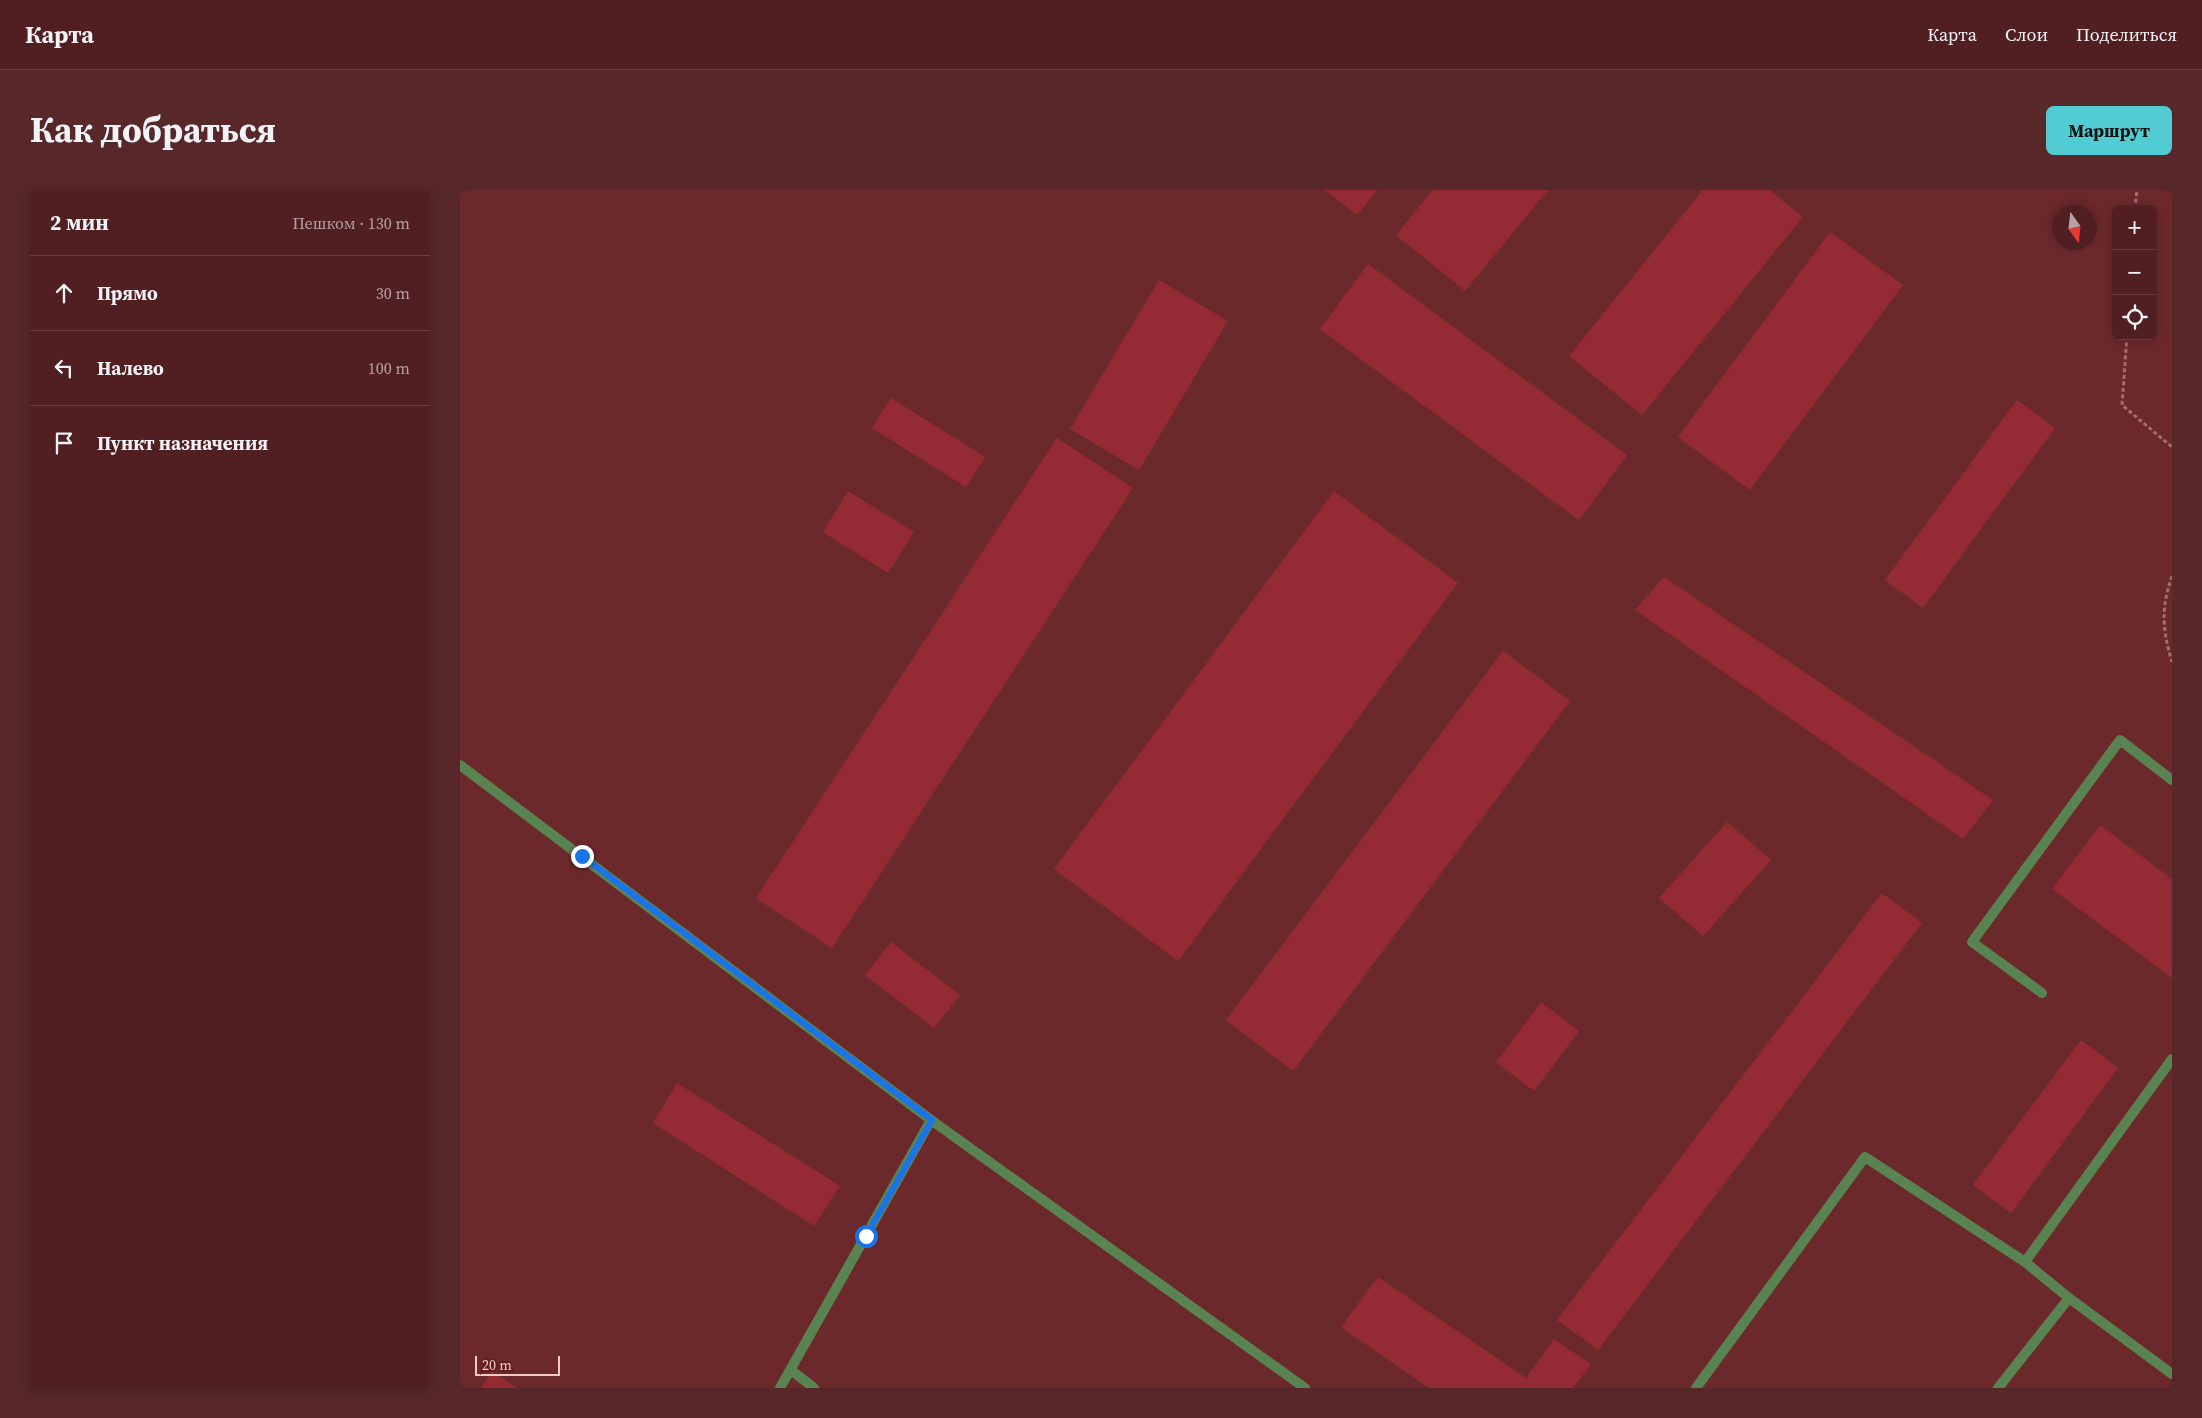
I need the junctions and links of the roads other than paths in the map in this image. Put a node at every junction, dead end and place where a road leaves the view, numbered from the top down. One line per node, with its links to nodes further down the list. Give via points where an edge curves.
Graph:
1 (460, 765): 5 (lane)
2 (2172, 780): 3 (lane, via 2120,740 1972,942)
3 (2042, 993)
4 (2172, 1059): 6 (lane)
5 (932, 1120): 8 (lane); 12 (lane)
6 (2025, 1262): 7 (lane); 13 (lane, via 1865,1157)
7 (2069, 1298): 9 (lane); 14 (lane)
8 (791, 1370): 10 (lane); 11 (lane)
9 (2172, 1374)
10 (780, 1388)
11 (814, 1388)
12 (1305, 1388)
13 (1696, 1388)
14 (1998, 1388)

